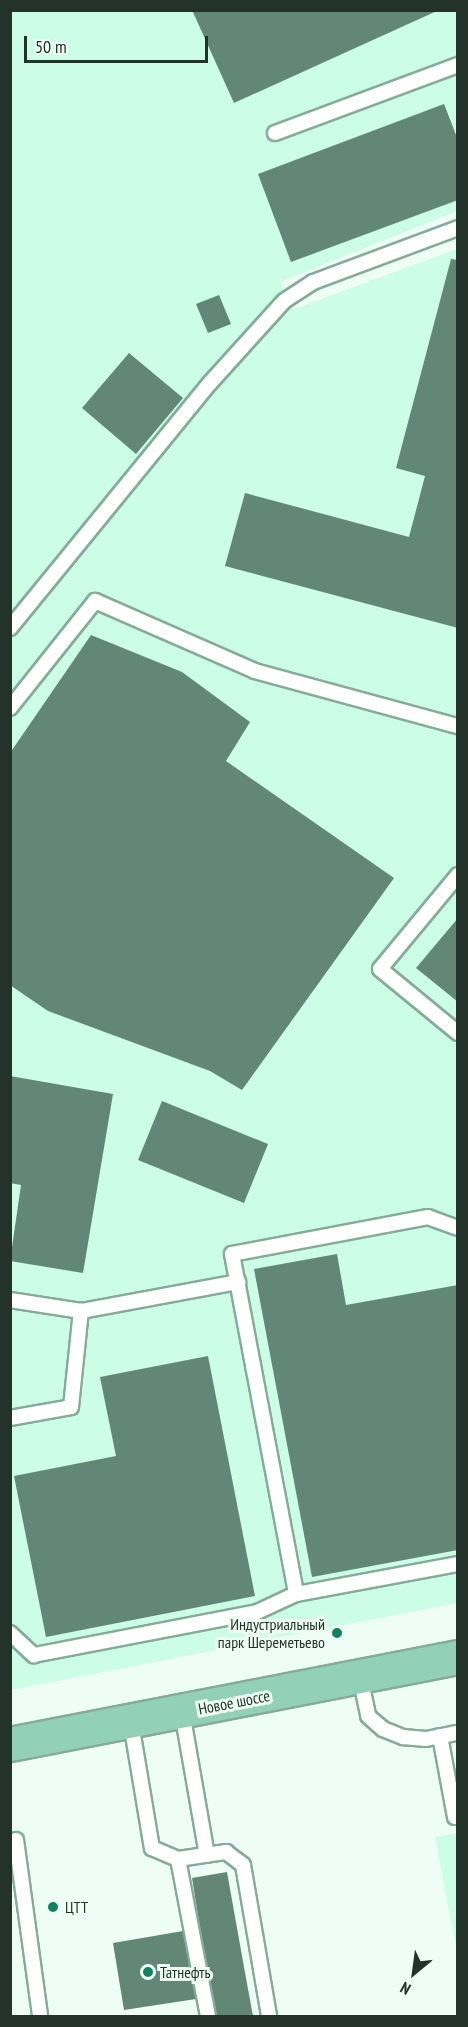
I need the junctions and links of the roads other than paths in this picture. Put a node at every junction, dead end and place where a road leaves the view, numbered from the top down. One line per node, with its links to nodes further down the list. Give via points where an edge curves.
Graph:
1 (458, 65): 2 (lane)
2 (275, 133)
3 (458, 228): 4 (lane, via 313,282 285,301 210,383)
4 (10, 628)
5 (10, 708): 6 (lane, via 95,601 255,671)
6 (458, 726)
7 (458, 875): 8 (lane, via 380,969)
8 (458, 1033)
9 (458, 1228): 10 (lane, via 428,1217 232,1254)
10 (238, 1282): 12 (lane); 15 (lane)
11 (10, 1299): 12 (lane)
12 (81, 1311): 13 (lane, via 70,1407)
13 (10, 1418)
14 (458, 1564): 15 (lane)
15 (296, 1594): 16 (lane, via 257,1612 34,1655)
16 (10, 1633)
17 (458, 1657): 18 (main road, Новое шоссе)
18 (360, 1677): 19 (main road, Новое шоссе); 22 (lane, via 368,1716 383,1730 403,1737)
19 (183, 1712): 20 (main road, Новое шоссе); 26 (lane)
20 (131, 1723): 23 (main road, Новое шоссе); 27 (lane, via 152,1848)
21 (458, 1733): 22 (lane)
22 (440, 1736): 24 (lane, via 454,1817)
23 (10, 1744)
24 (458, 1817)
25 (16, 1840): 28 (lane)
26 (207, 1855): 27 (lane); 30 (lane, via 226,1852 243,1865)
27 (178, 1859): 29 (lane)
28 (40, 2016)
29 (208, 2016)
30 (269, 2016)

